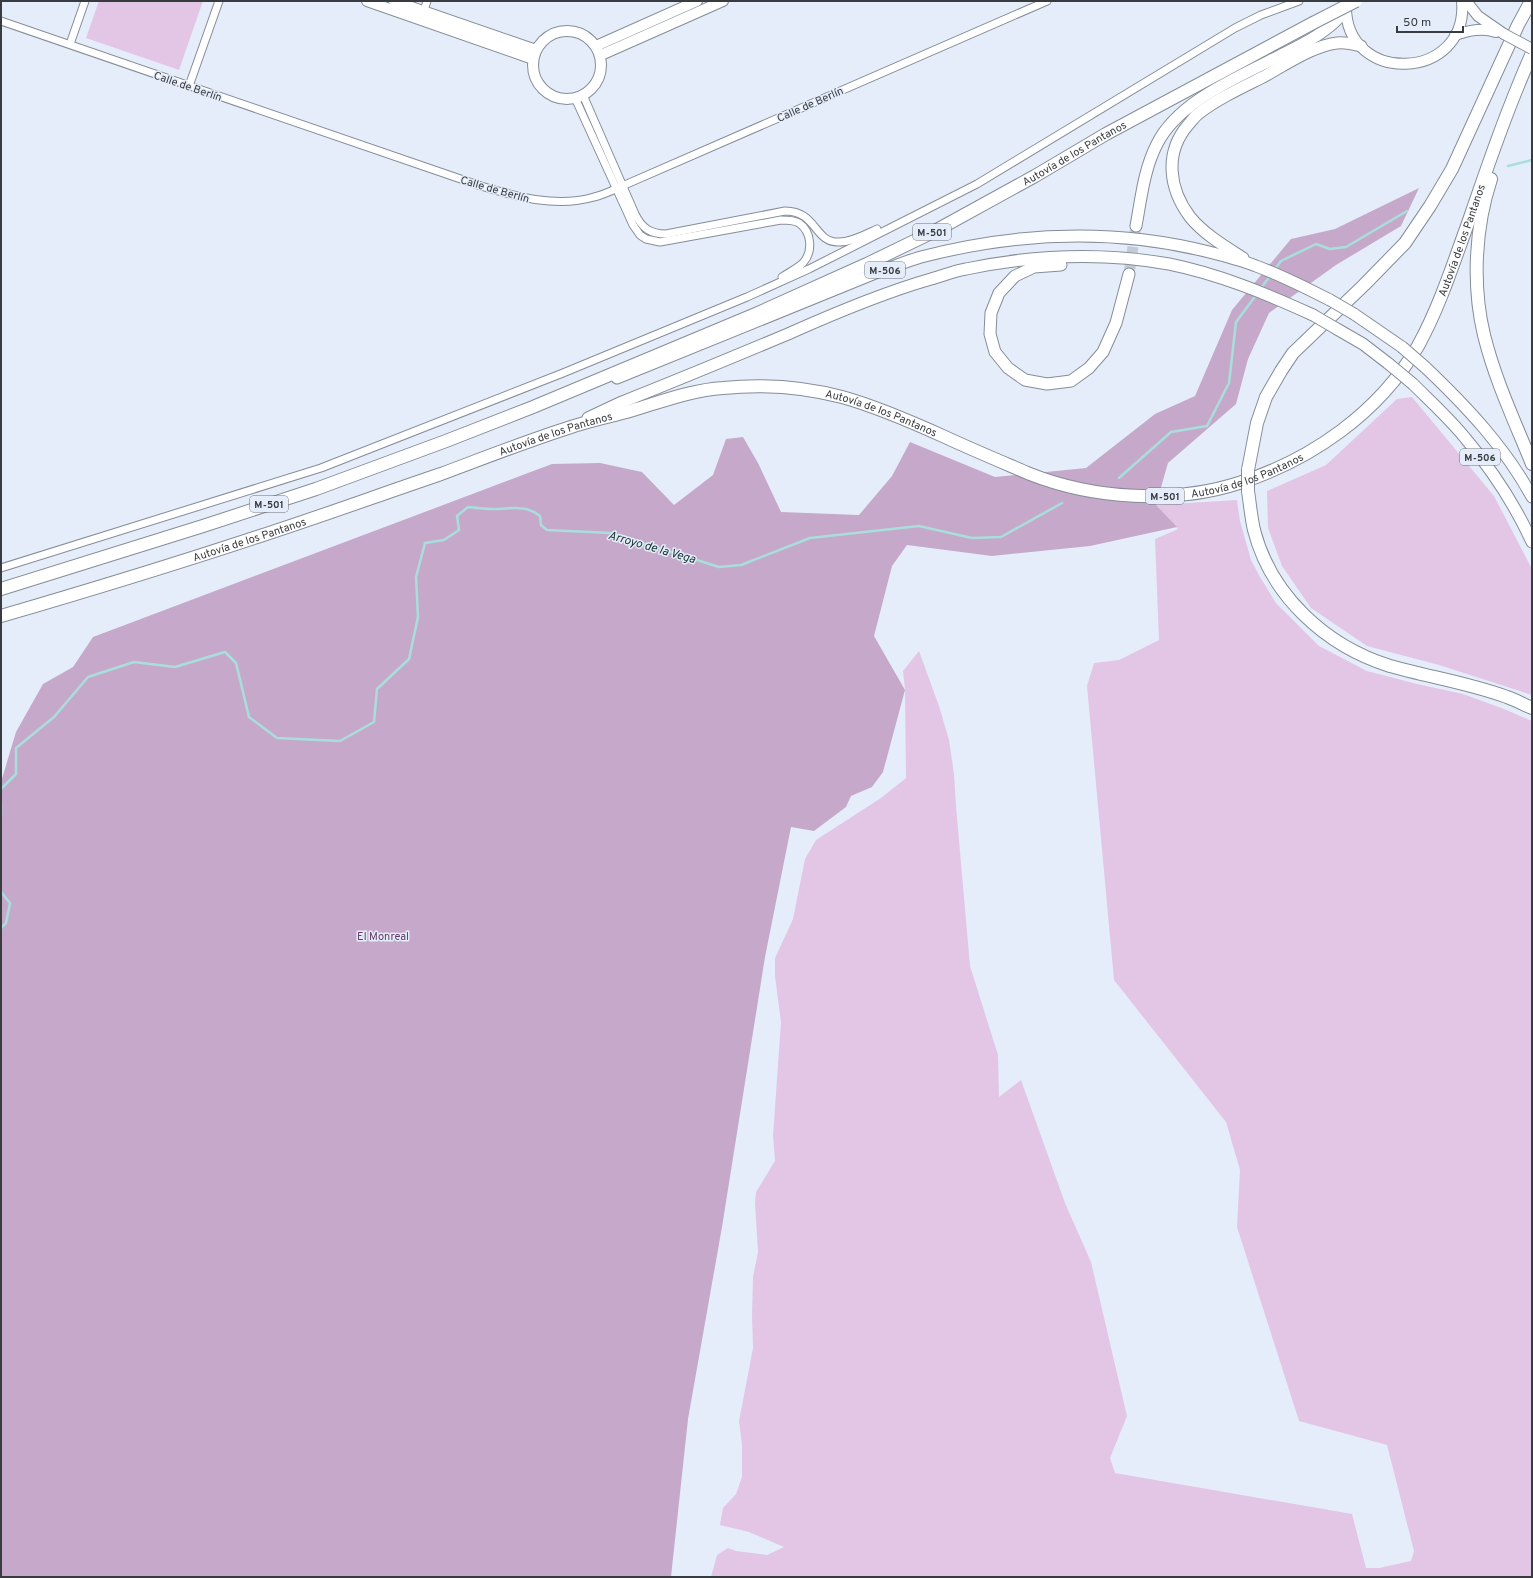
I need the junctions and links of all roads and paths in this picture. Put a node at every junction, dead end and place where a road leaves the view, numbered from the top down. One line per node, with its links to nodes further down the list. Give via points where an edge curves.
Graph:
1 (85, 1): 19 (street)
2 (219, 1): 26 (street)
3 (367, 1): 15 (street)
4 (394, 1): 15 (street)
5 (427, 1): 15 (street)
6 (697, 1): 22 (street)
7 (723, 1): 22 (street)
8 (1047, 1): 28 (street, Calle de Berlín)
9 (1299, 1): 30 (street, via 1235,28 976,184)
10 (1356, 1): 36 (highway, Autovía de los Pantanos / M-501, bridge, via 1106,134 935,231 758,312)
11 (1462, 1): 18 (street, via 1463,9)
12 (1466, 1): 17 (street, via 1478,16)
13 (1531, 1): 44 (highway, bridge, via 1452,169 1430,206 1405,243 1293,353 1281,371 1266,397 1257,424 1248,470 1248,491 1255,531 1276,580 1294,604 1333,640 1354,652 1389,665 1507,697)
14 (1346, 6): 20 (street, via 1348,23); 31 (main road, via 1337,21 1318,36 1213,90 1183,112 1164,132 1157,144 1148,167)
15 (422, 15): 24 (street)
16 (1, 21): 19 (street, Calle de Berlín)
17 (1504, 34): 18 (street, via 1478,30); 21 (street, bridge)
18 (1455, 36): 20 (street, via 1436,55 1423,62 1408,65 1378,59)
19 (70, 44): 26 (street, Calle de Berlín)
20 (1361, 46): 33 (main road, via 1338,43 1315,49 1219,100 1196,115 1181,133 1173,151 1171,166 1179,198 1190,217 1209,235)
21 (1532, 49)
22 (598, 50): 24 (street, via 592,40 572,30 550,35 541,42); 27 (street, via 601,72 597,82 590,91)
23 (1532, 53): 25 (highway, Autovía de los Pantanos / M-501)
24 (535, 54): 27 (street, via 532,63 534,74 539,85 547,93 558,98 569,99)
25 (1524, 71): 37 (highway, Autovía de los Pantanos / M-501, via 1446,286 1416,349 1394,380 1368,408 1312,451 1262,476 1225,488 1173,496 1147,497 1083,489 1037,476 869,405 813,391 769,386 694,392); 38 (highway, via 1512,120 1482,208 1477,268 1484,335 1500,386)
26 (189, 86): 29 (street, Calle de Berlín, via 507,194 535,200 564,201 593,198)
27 (579, 96): 28 (street); 29 (street)
28 (624, 186): 29 (street, Calle de Berlín); 30 (street, via 642,226 660,234 792,211 804,216 829,241 838,242 852,239)
29 (616, 189): 35 (street, via 636,230 652,241 668,241 781,220 791,220 804,227 810,241 807,257 789,272)
30 (926, 209): 35 (street)
31 (1136, 226)
32 (1100, 256): 34 (main road, via 1078,264 1034,267 1015,276 999,293 991,313 990,334 995,352 1008,368 1025,380 1046,384 1071,381 1089,368 1103,352 1116,324); 37 (main road, M-506, via 1022,259 964,269 898,289 622,402); 40 (main road, M-506, bridge, via 1170,265 1241,284 1313,315 1363,344 1413,384 1466,438 1490,470)
33 (1255, 265): 36 (main road, M-506, via 1192,248 1125,237 1060,236 972,246 920,257 878,272 604,383); 39 (main road, M-506, bridge, via 1330,300 1402,347 1458,398 1480,423)
34 (1129, 274)
35 (747, 297): 41 (street, via 321,468)
36 (532, 407): 42 (highway, Autovía de los Pantanos / M-501, via 316,489)
37 (570, 427): 43 (highway, Autovía de los Pantanos / M-501, via 260,536)
38 (1532, 464)
39 (1532, 497)
40 (1532, 542)
41 (1, 568)
42 (1, 589)
43 (1, 616)
44 (1532, 708)

